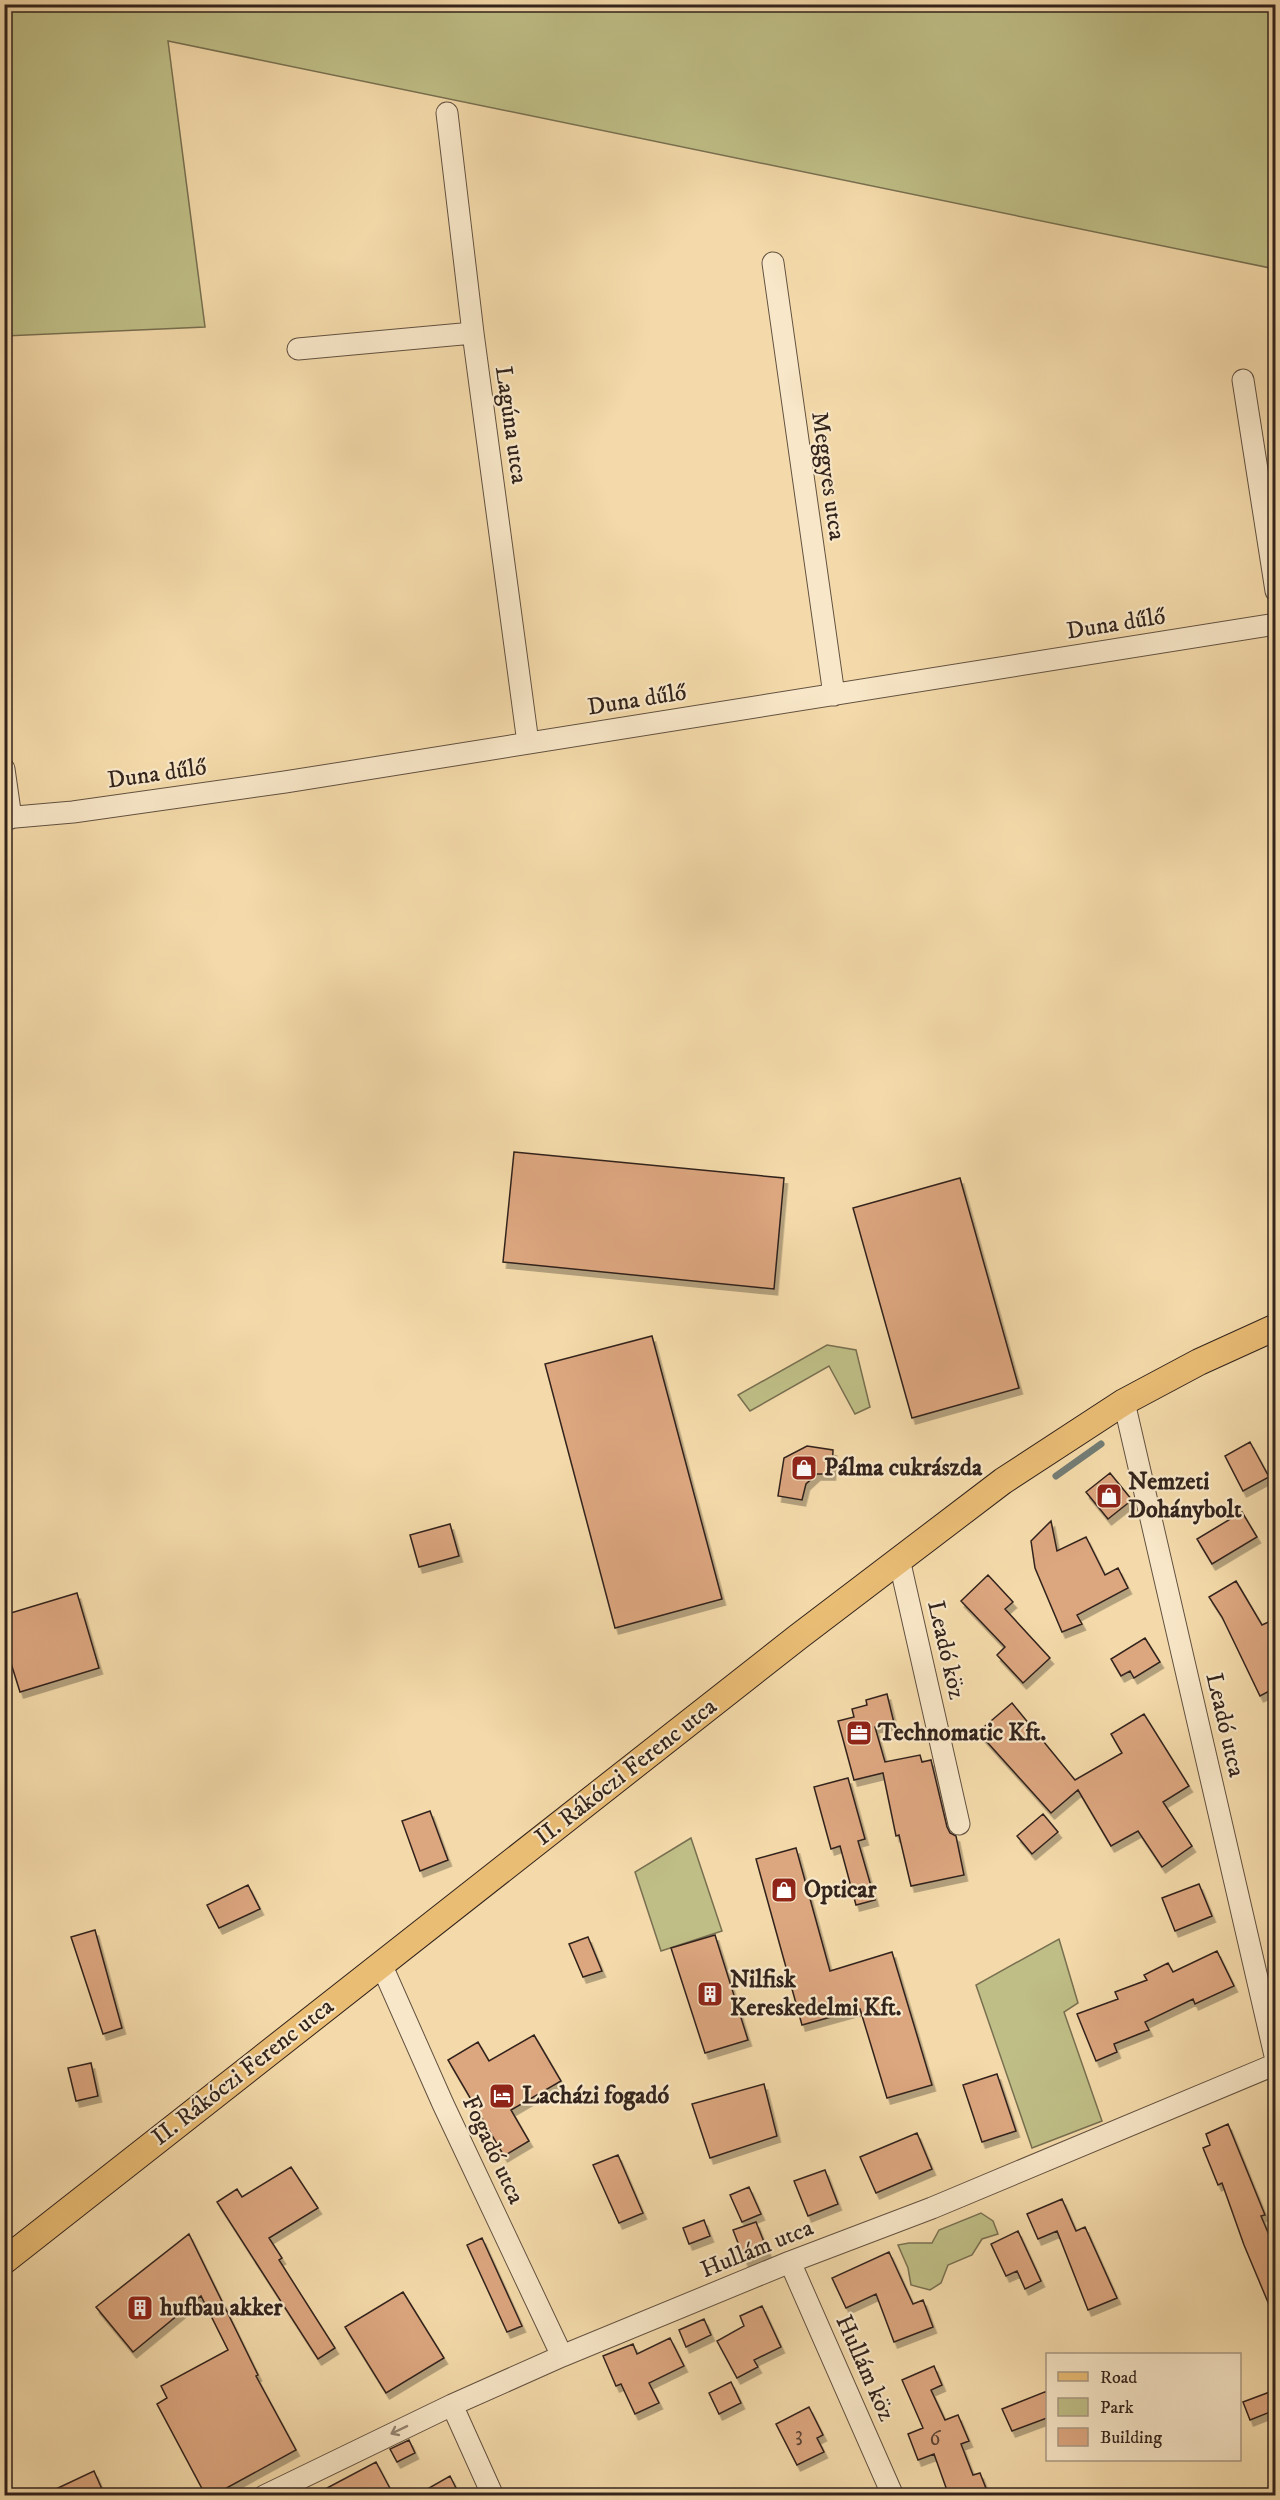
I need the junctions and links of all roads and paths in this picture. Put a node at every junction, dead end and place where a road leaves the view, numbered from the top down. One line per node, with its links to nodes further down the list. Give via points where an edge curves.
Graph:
1 (447, 113): 3 (street, Lagúna utca)
2 (773, 263): 8 (street, Meggyes utca)
3 (473, 333): 4 (street); 9 (street, Lagúna utca)
4 (298, 349)
5 (1243, 380): 6 (street)
6 (1275, 591)
7 (1275, 624): 8 (street, Duna dűlő)
8 (834, 695): 9 (street, Duna dűlő)
9 (528, 743): 11 (street, Duna dűlő, via 285,782)
10 (4, 770): 11 (street)
11 (8, 818)
12 (1275, 1327): 13 (main road, II. Rákóczi Ferenc utca)
13 (1124, 1402): 14 (main road, II. Rákóczi Ferenc utca, via 1003,1481); 17 (street, Leadó utca)
14 (899, 1559): 15 (street, Leadó köz); 16 (main road, II. Rákóczi Ferenc utca)
15 (959, 1824)
16 (381, 1964): 18 (main road, II. Rákóczi Ferenc utca); 20 (street, Fogadó utca)
17 (1275, 2062): 19 (street, Hullám utca, via 932,2208)
18 (4, 2261)
19 (790, 2262): 20 (street, Hullám utca); 24 (street, Hullám köz)
20 (562, 2356): 21 (street, Hullám utca)
21 (452, 2405): 22 (street, Hullám utca, one-way to 22); 23 (street)
22 (264, 2496)
23 (493, 2496)
24 (893, 2496)

